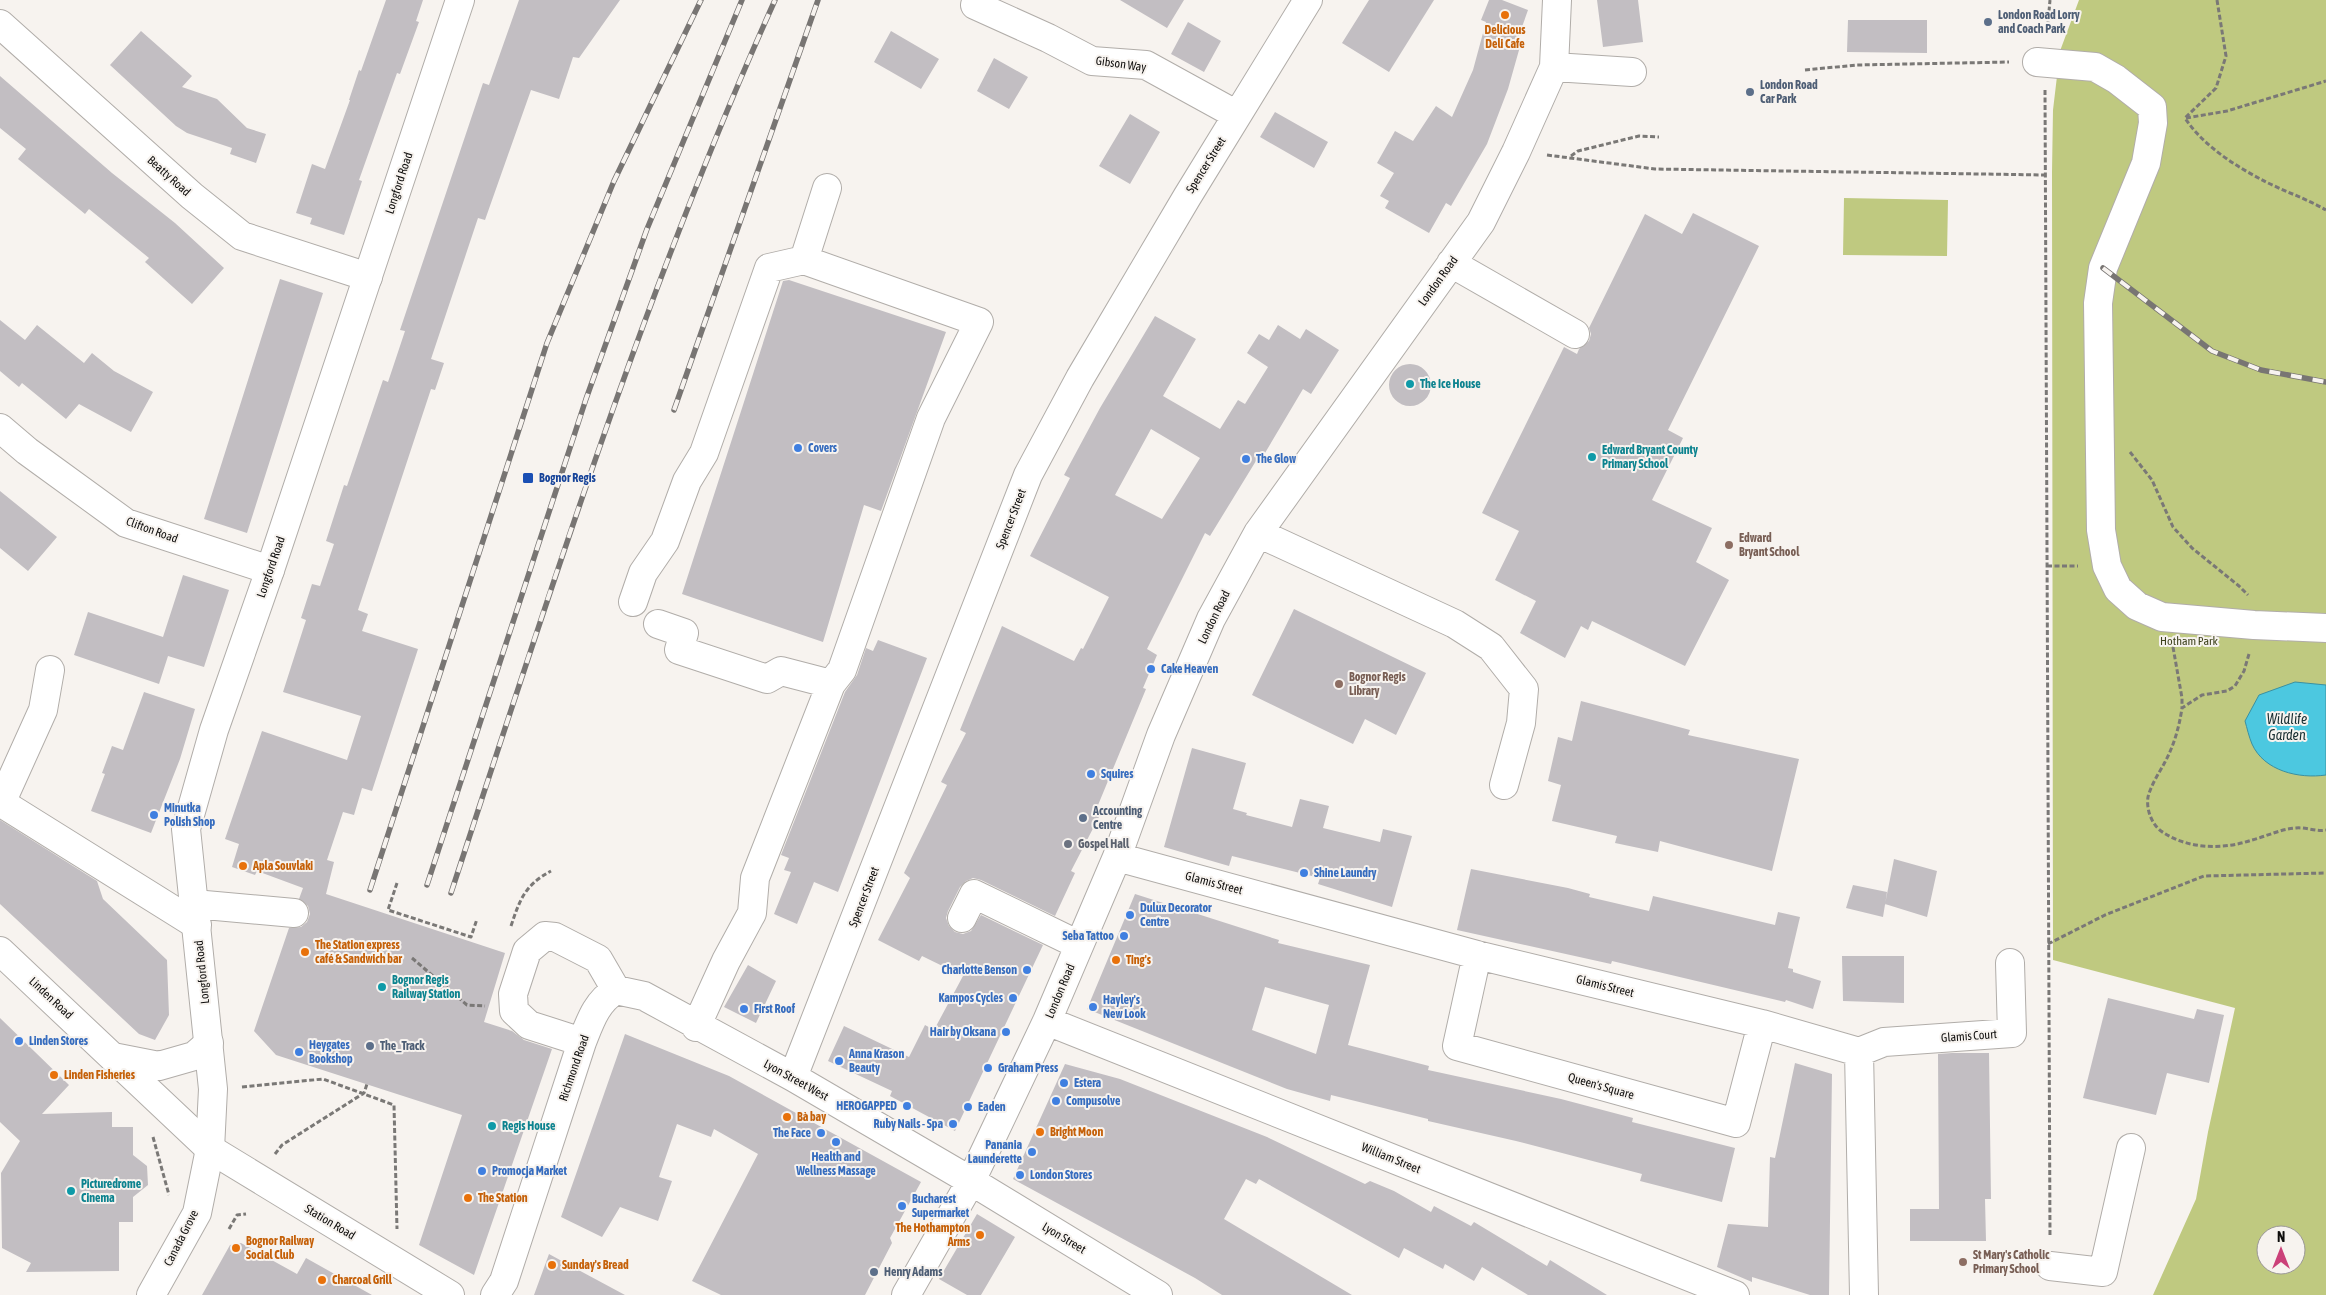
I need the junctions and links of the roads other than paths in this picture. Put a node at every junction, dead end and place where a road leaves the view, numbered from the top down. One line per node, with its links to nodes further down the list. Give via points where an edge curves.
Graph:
1 (460, 0): 13 (street, Longford Road)
2 (1308, 0): 9 (street, Spencer Street)
3 (1557, 0): 7 (street, London Road)
4 (975, 5): 9 (street, Gibson Way, via 1092,61 1146,65)
5 (0, 24): 13 (street, Beatty Road, via 192,196 242,236)
6 (2041, 62): 20 (street, via 2095,68 2116,79 2152,107 2153,123 2146,163 2104,268 2098,303 2101,530 2107,566 2118,589 2136,606 2162,616)
7 (1554, 68): 8 (street); 12 (street, London Road, via 1481,222)
8 (1632, 72)
9 (1237, 115): 41 (street, Spencer Street, via 1080,378 1028,475)
10 (827, 188): 11 (street)
11 (804, 260): 18 (street, via 769,268 704,453 687,481 665,540 643,573); 22 (street, via 980,322 931,418 842,670)
12 (1451, 263): 14 (street); 16 (street, London Road)
13 (368, 278): 17 (street, Longford Road)
14 (1575, 334)
15 (0, 428): 17 (street, Clifton Road, via 126,523)
16 (1258, 533): 23 (street, via 1455,624 1491,647 1524,690 1521,723); 25 (street, London Road, via 1211,619 1161,735)
17 (270, 570): 27 (street, Longford Road, via 214,730 186,830)
18 (633, 602)
19 (658, 624): 22 (street, via 684,633 679,650 767,679 781,671)
20 (2326, 628)
21 (50, 670): 24 (street, via 43,710)
22 (831, 684): 36 (street, via 756,878 752,913)
23 (1504, 785)
24 (1, 802): 27 (street)
25 (1117, 857): 29 (street, London Road); 31 (street, Glamis Street)
26 (294, 913): 27 (street)
27 (196, 915): 38 (street, Longford Road)
28 (962, 918): 29 (street, via 974,894)
29 (1079, 945): 34 (street, London Road)
30 (0, 951): 40 (street, Linden Road)
31 (1477, 955): 35 (street, Glamis Street); 35 (street, Queen's Square, via 1457,1046 1736,1123)
32 (2010, 964): 39 (street, Glamis Court, via 2012,1033 1884,1042)
33 (616, 990): 36 (street, Lyon Street West, via 644,996); 37 (street, Richmond Road, via 605,997 594,1012); 37 (street, via 598,959 555,937 545,936 527,951 512,994 514,1011 528,1025)
34 (1048, 1021): 44 (street, London Road); 51 (street, William Street)
35 (1762, 1024): 39 (street, Glamis Street)
36 (696, 1026): 41 (street, Lyon Street West)
37 (582, 1042): 48 (street, Richmond Road, via 504,1281)
38 (209, 1043): 40 (street, via 194,1056 158,1066); 43 (street, Longford Road, via 213,1089)
39 (1859, 1052): 52 (street)
40 (113, 1057): 43 (street, Linden Road)
41 (793, 1077): 44 (street, Lyon Street West)
42 (2131, 1148): 45 (street, via 2102,1272)
43 (210, 1149): 46 (street, Canada Grove, via 197,1213); 47 (street, Station Road)
44 (971, 1181): 49 (street, London Road); 50 (street, Lyon Street)
45 (2050, 1266)
46 (151, 1295)
47 (450, 1295)
48 (495, 1295)
49 (906, 1295)
50 (1158, 1295)
51 (1734, 1295)
52 (1864, 1295)

